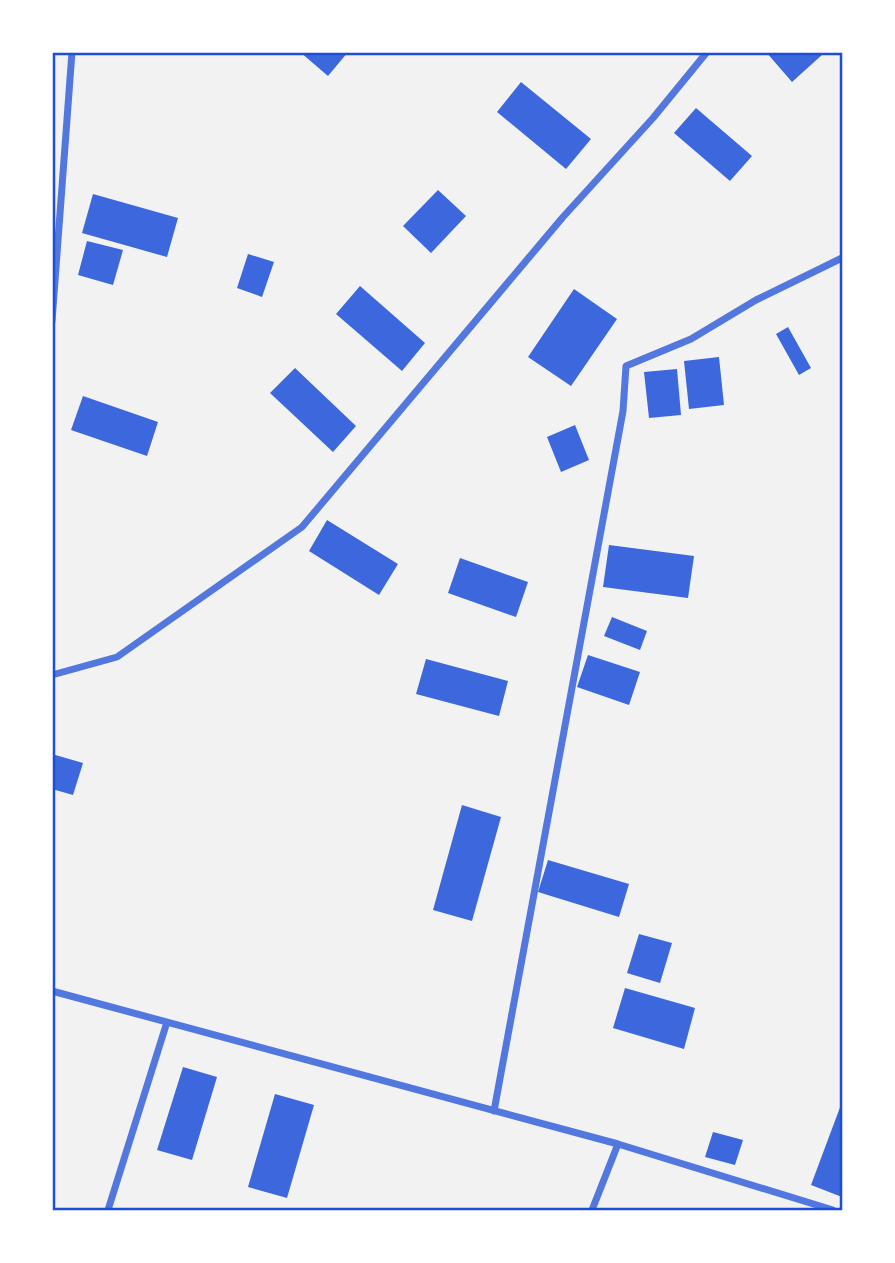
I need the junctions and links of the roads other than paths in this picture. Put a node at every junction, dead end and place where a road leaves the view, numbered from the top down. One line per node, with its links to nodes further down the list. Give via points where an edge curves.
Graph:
1 (72, 52): 4 (street)
2 (707, 52): 5 (street, via 302,527 117,657)
3 (842, 258): 8 (street, via 756,300 691,339 626,366 621,425)
4 (52, 321)
5 (52, 675)
6 (52, 991): 7 (street)
7 (166, 1021): 8 (street); 10 (street)
8 (494, 1111): 9 (street)
9 (618, 1144): 11 (street); 12 (street)
10 (108, 1210)
11 (592, 1210)
12 (833, 1210)

